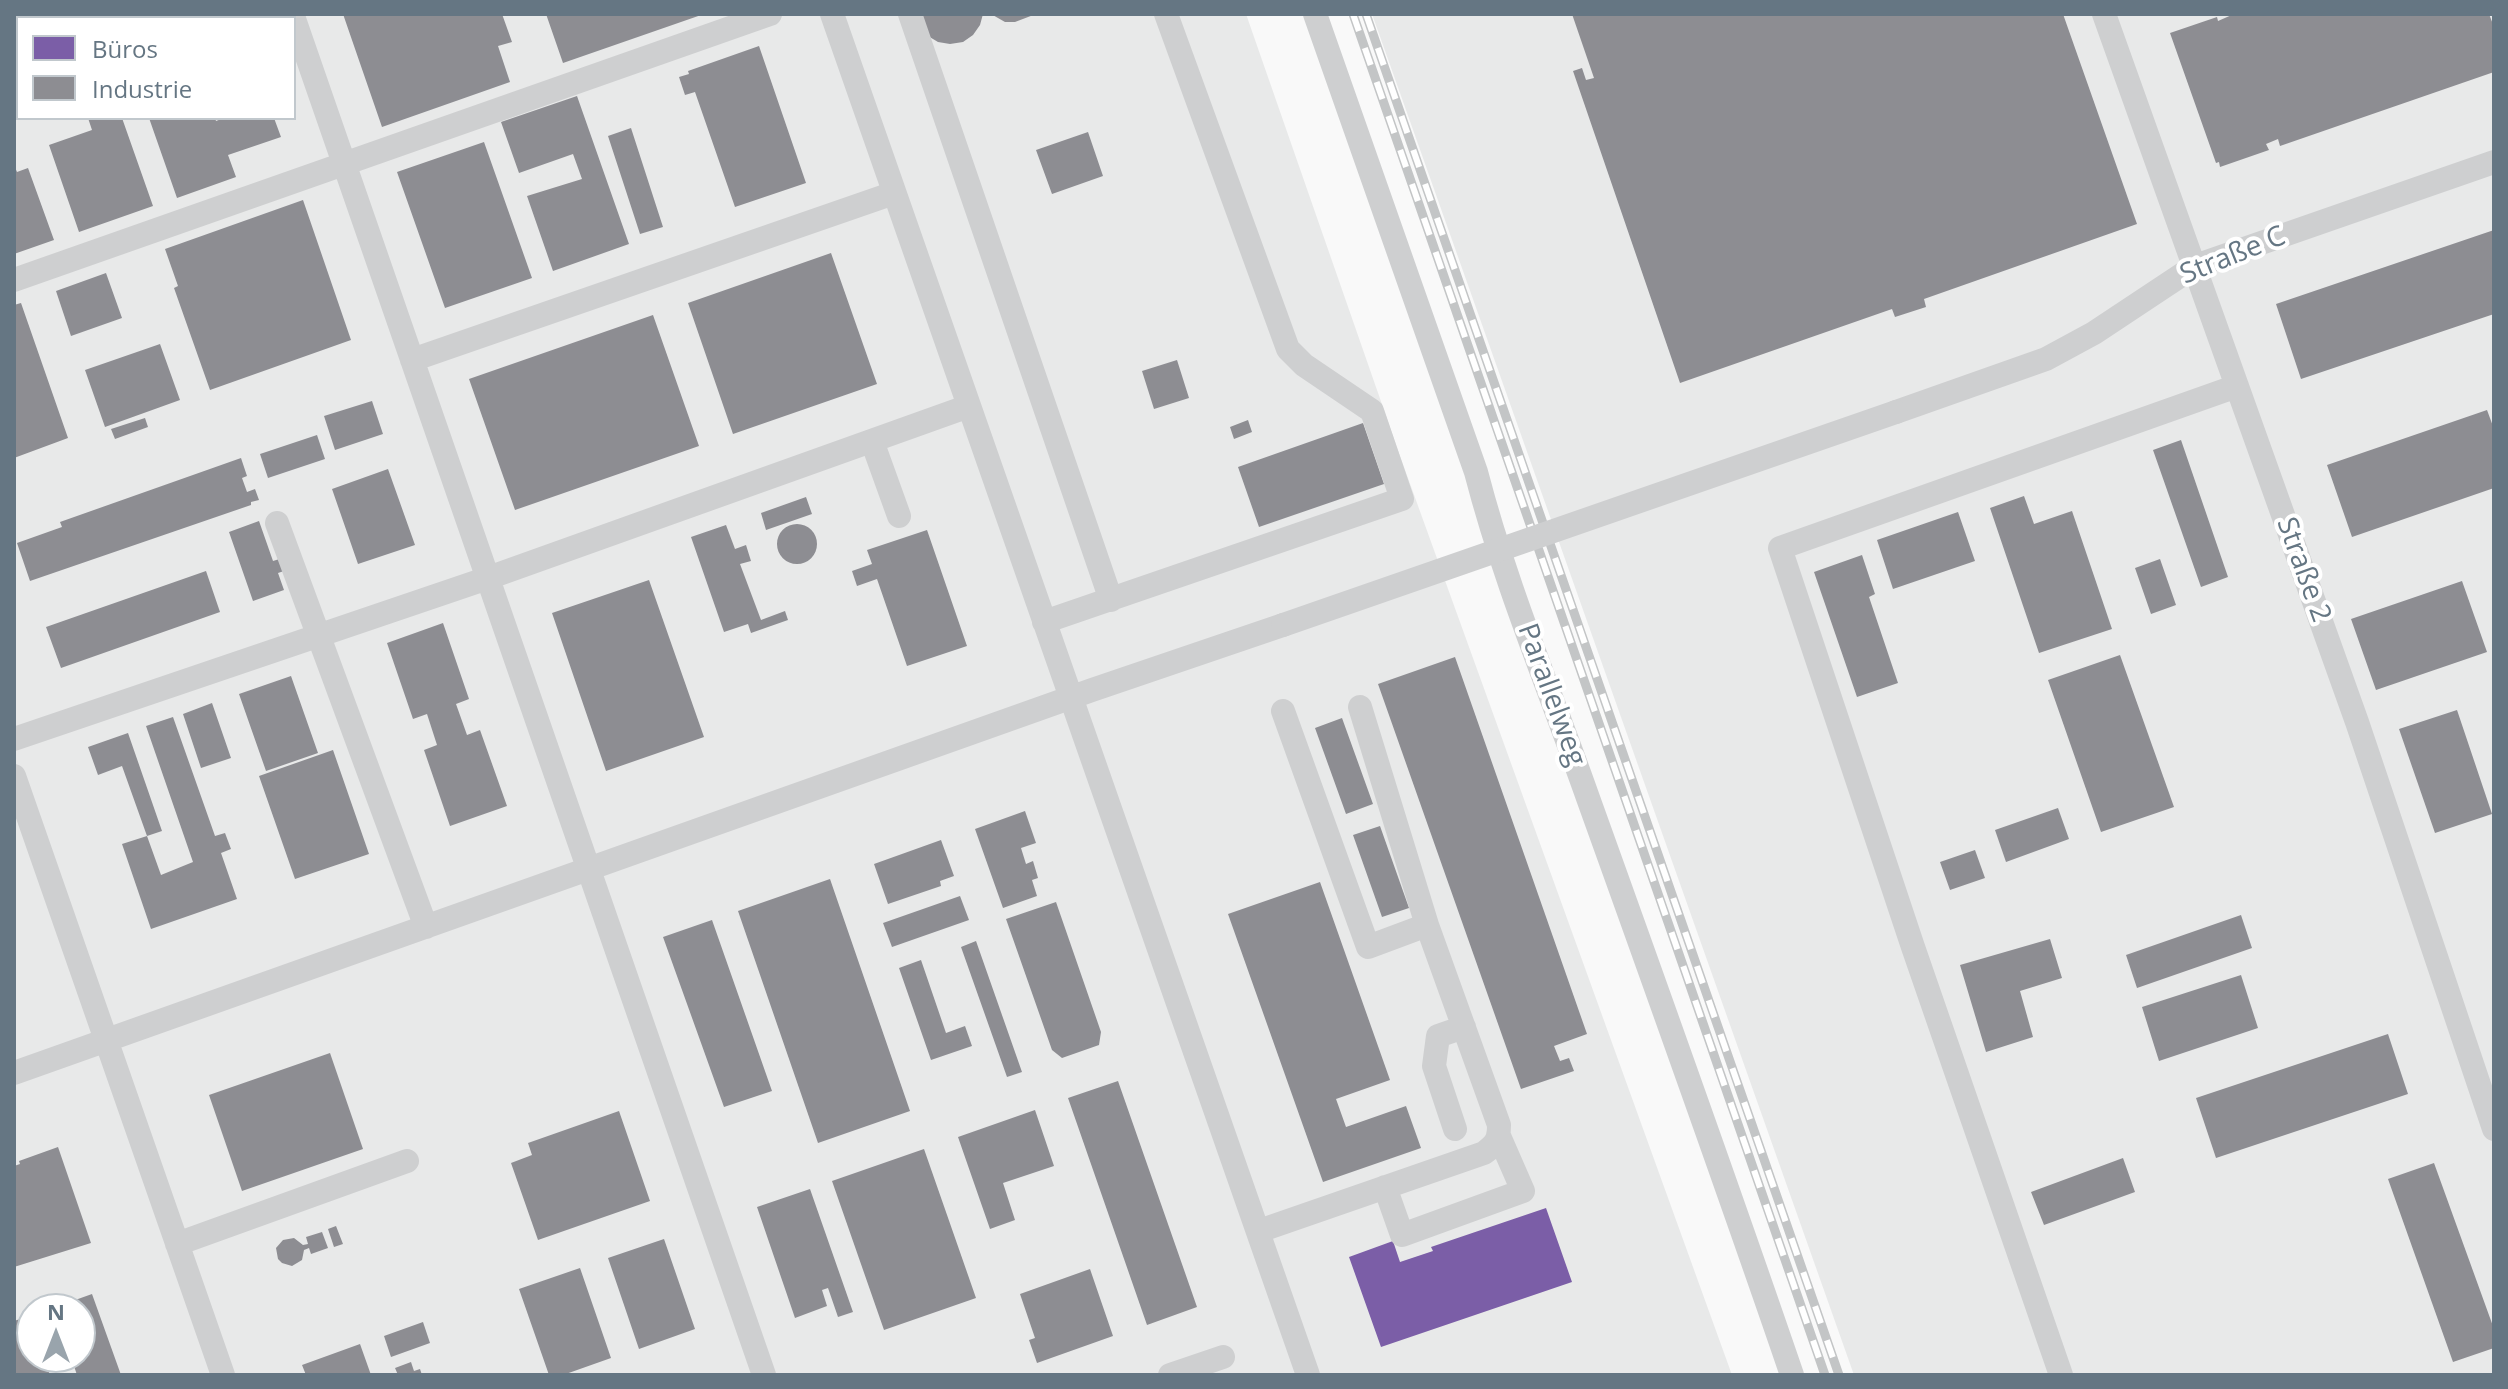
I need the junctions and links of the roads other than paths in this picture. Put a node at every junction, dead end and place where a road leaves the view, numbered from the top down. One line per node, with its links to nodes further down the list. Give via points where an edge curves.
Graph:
1 (770, 14): 9 (street)
2 (832, 14): 10 (street)
3 (910, 14): 20 (street)
4 (1166, 14): 20 (street, via 1288,349 1372,411 1402,499)
5 (1315, 14): 46 (street, Parallelweg, via 1476,472 1507,579)
6 (2104, 14): 11 (street, Straße 2)
7 (296, 26): 9 (street)
8 (2494, 162): 11 (street, Straße C)
9 (344, 164): 12 (street); 13 (street)
10 (894, 193): 13 (street); 15 (street)
11 (2195, 266): 14 (street, Straße 2); 23 (street, Straße C, bridge, via 2046,359)
12 (14, 280)
13 (412, 360): 19 (street)
14 (2237, 386): 35 (street, Straße 2); 47 (street, via 1780,548)
15 (969, 406): 16 (street); 21 (street)
16 (872, 441): 17 (street); 19 (street)
17 (899, 516)
18 (277, 523): 22 (street)
19 (488, 578): 22 (street); 28 (street)
20 (1111, 600): 21 (street)
21 (1044, 622): 23 (street)
22 (317, 637): 26 (street); 30 (street)
23 (1071, 698): 28 (street, Straße C); 39 (street)
24 (1360, 707): 29 (street)
25 (1283, 711): 29 (street, via 1368,947)
26 (14, 739)
27 (14, 776): 32 (street)
28 (588, 869): 30 (street, Straße C); 43 (street)
29 (1427, 925): 31 (street)
30 (426, 927): 32 (street, Straße C)
31 (1464, 1027): 34 (street, via 1438,1036 1434,1066); 36 (street)
32 (106, 1041): 33 (street, Straße C); 40 (street)
33 (14, 1073)
34 (1455, 1129)
35 (2494, 1129)
36 (1499, 1136): 38 (street, via 1484,1153); 38 (street, via 1523,1191 1402,1235)
37 (407, 1161): 40 (street)
38 (1385, 1187): 39 (street)
39 (1259, 1231): 45 (street)
40 (177, 1244): 42 (street)
41 (1223, 1357): 44 (street)
42 (223, 1375)
43 (764, 1375)
44 (1170, 1375)
45 (1308, 1375)
46 (1792, 1375)
47 (2061, 1375)

